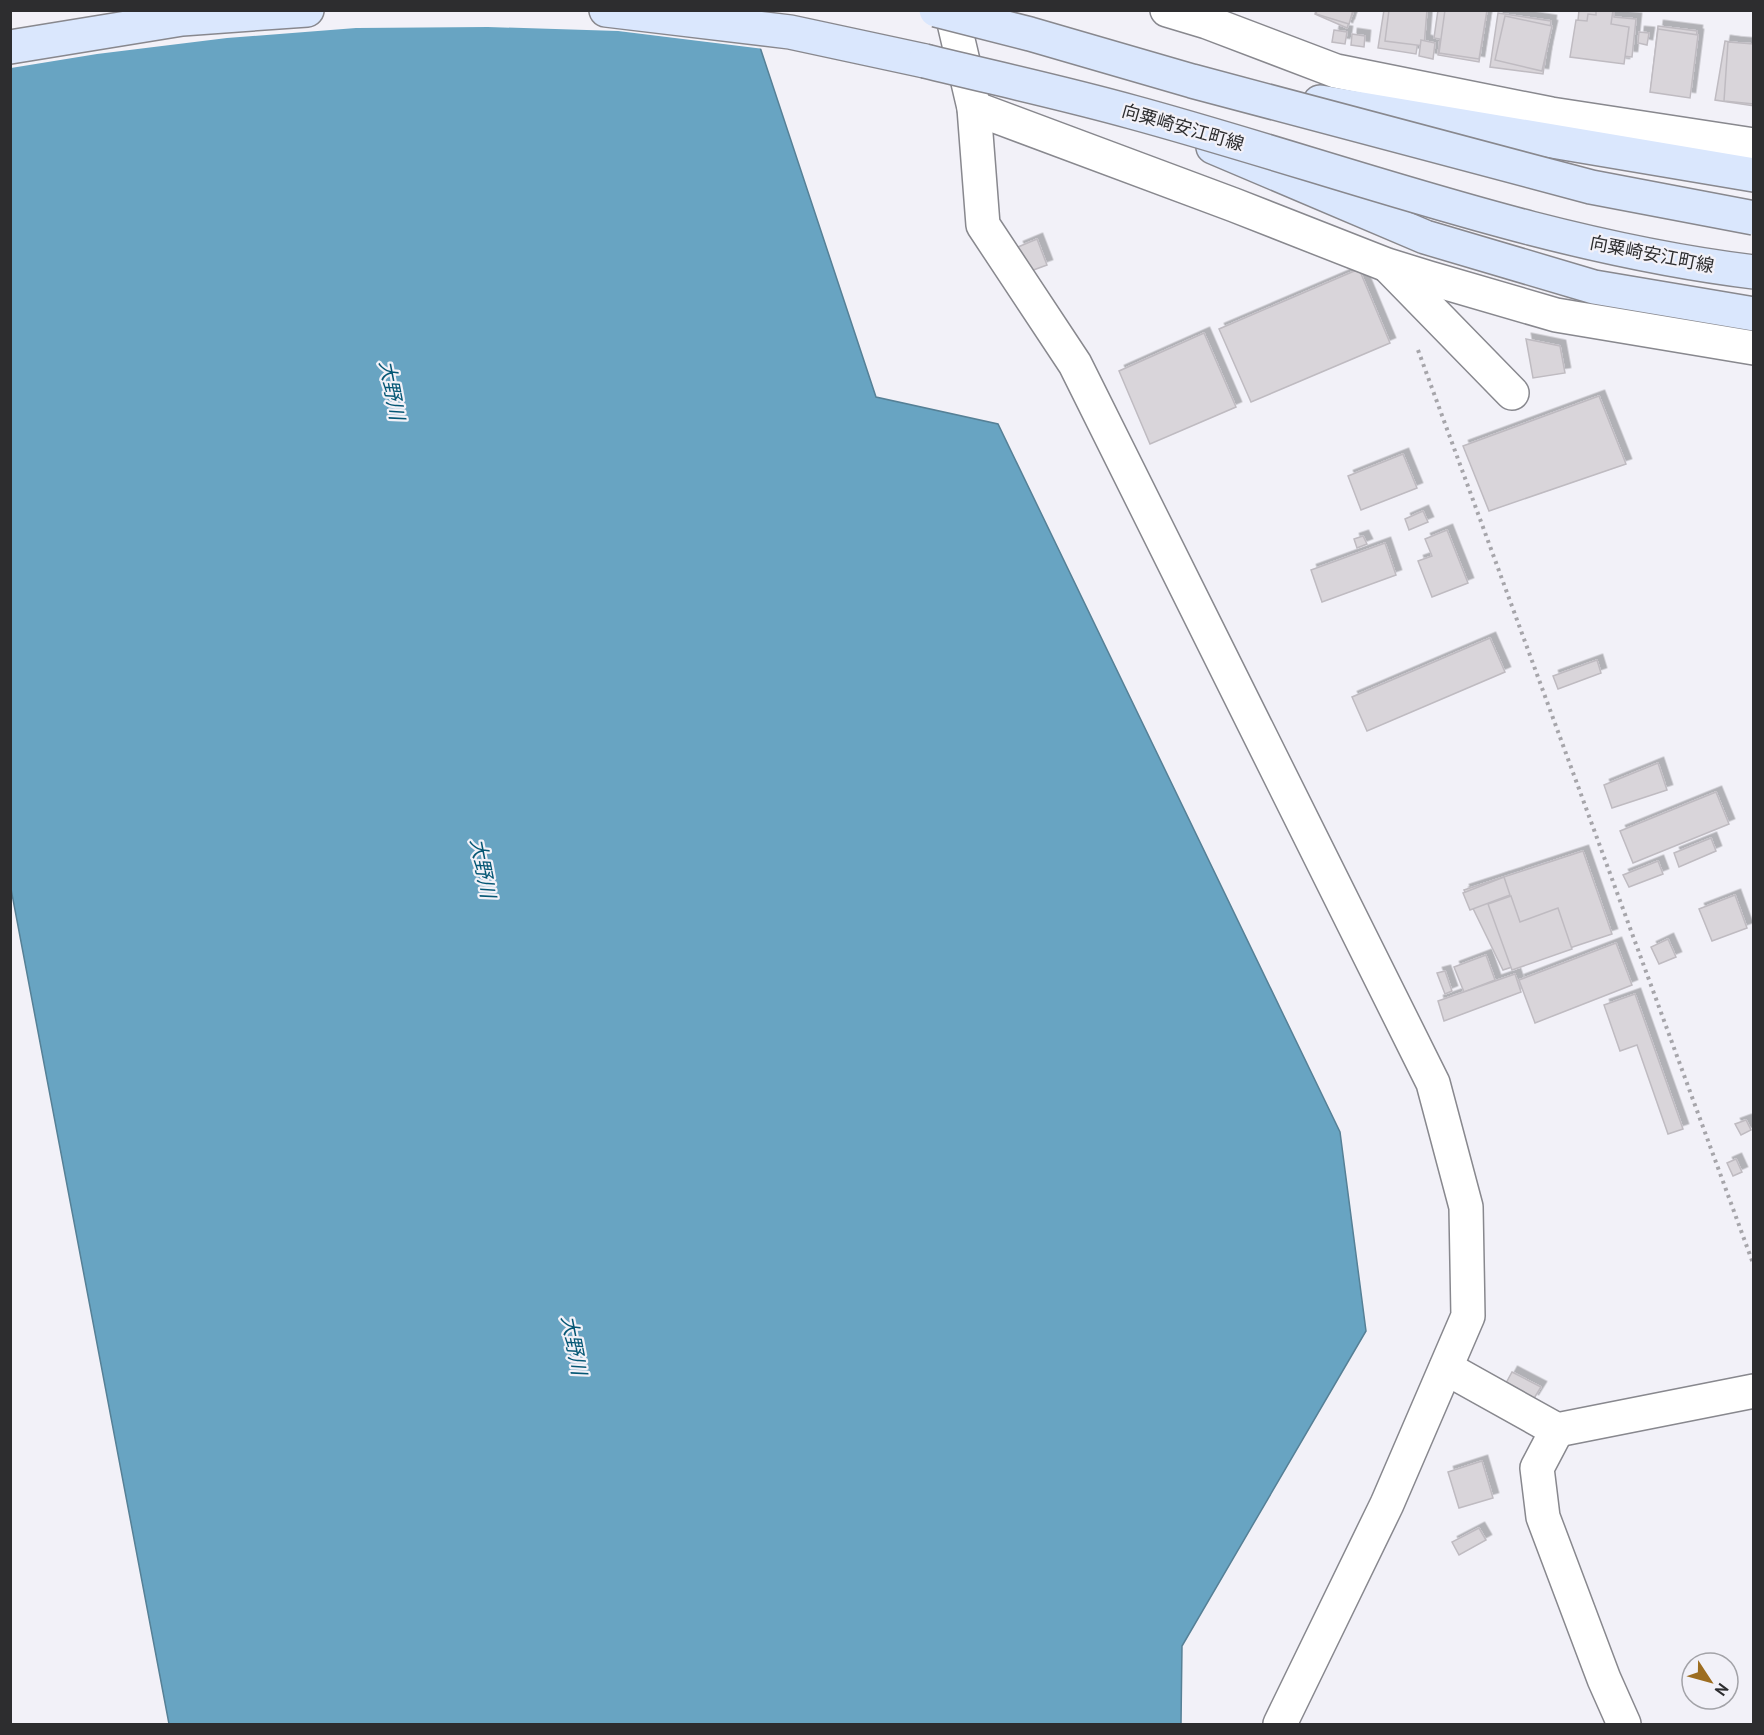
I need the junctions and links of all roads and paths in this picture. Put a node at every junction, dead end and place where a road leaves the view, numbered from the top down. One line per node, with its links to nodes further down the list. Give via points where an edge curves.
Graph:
1 (307, 10): 6 (main road, via 182,19)
2 (606, 10): 9 (main road, 向粟崎安江町線, bridge, via 790,32)
3 (936, 10): 7 (main road, bridge)
4 (951, 10): 8 (street)
5 (1167, 10): 10 (street, via 1336,71 1551,114)
6 (10, 47)
7 (1192, 81): 11 (main road, bridge); 12 (main road, bridge, via 1591,187)
8 (974, 108): 13 (street); 20 (street, via 983,225 1075,363 1433,1083 1466,1207 1468,1316)
9 (1132, 112): 14 (main road, 向粟崎安江町線, bridge, via 1553,234 1711,267); 15 (main road, bridge, via 1425,237 1594,287)
10 (1754, 145)
11 (1754, 175)
12 (1754, 218)
13 (1387, 265): 17 (street, via 1557,315); 18 (street)
14 (1754, 272)
15 (1754, 314)
16 (1415, 344): 19 (path)
17 (1754, 348)
18 (1512, 393)
19 (1754, 1266)
20 (1446, 1368): 22 (street); 23 (street, via 1387,1504)
21 (1754, 1391): 22 (street)
22 (1557, 1430): 24 (street, via 1537,1468 1543,1517)
23 (1280, 1725)
24 (1624, 1725)

